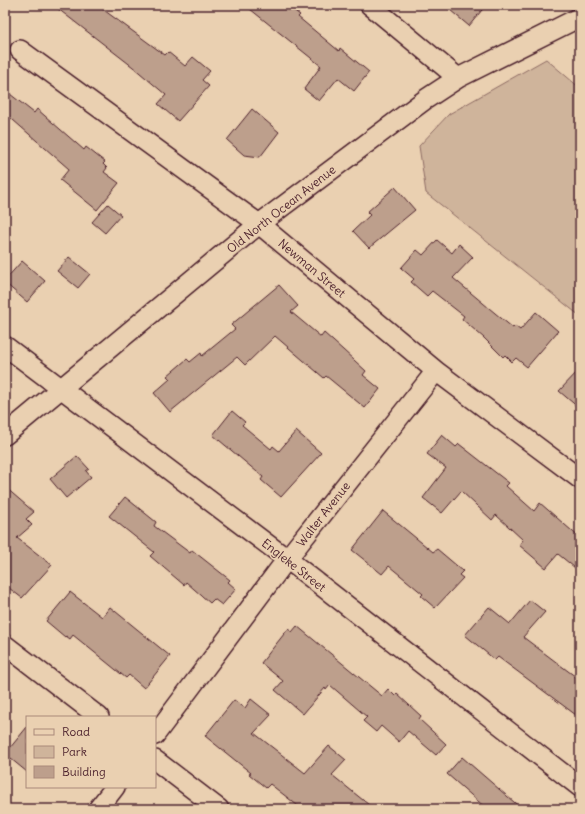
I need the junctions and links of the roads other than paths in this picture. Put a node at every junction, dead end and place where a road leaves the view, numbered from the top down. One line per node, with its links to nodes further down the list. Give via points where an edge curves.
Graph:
1 (370, 5): 4 (street)
2 (580, 17): 4 (street, Old North Ocean Avenue)
3 (20, 50): 5 (street, Newman Street)
4 (458, 78): 5 (street, Old North Ocean Avenue)
5 (259, 224): 7 (street, Newman Street); 8 (street, Old North Ocean Avenue)
6 (5, 346): 8 (street, Engleke Street)
7 (436, 371): 10 (street, Newman Street); 11 (street, Walter Avenue)
8 (61, 388): 9 (street, Old North Ocean Avenue); 11 (street, Engleke Street)
9 (5, 435)
10 (580, 479)
11 (287, 559): 14 (street, Walter Avenue); 16 (street, Engleke Street)
12 (5, 645): 13 (street)
13 (98, 716)
14 (156, 734)
15 (156, 761): 19 (street)
16 (580, 787)
17 (114, 788): 18 (street)
18 (98, 809)
19 (219, 809)

